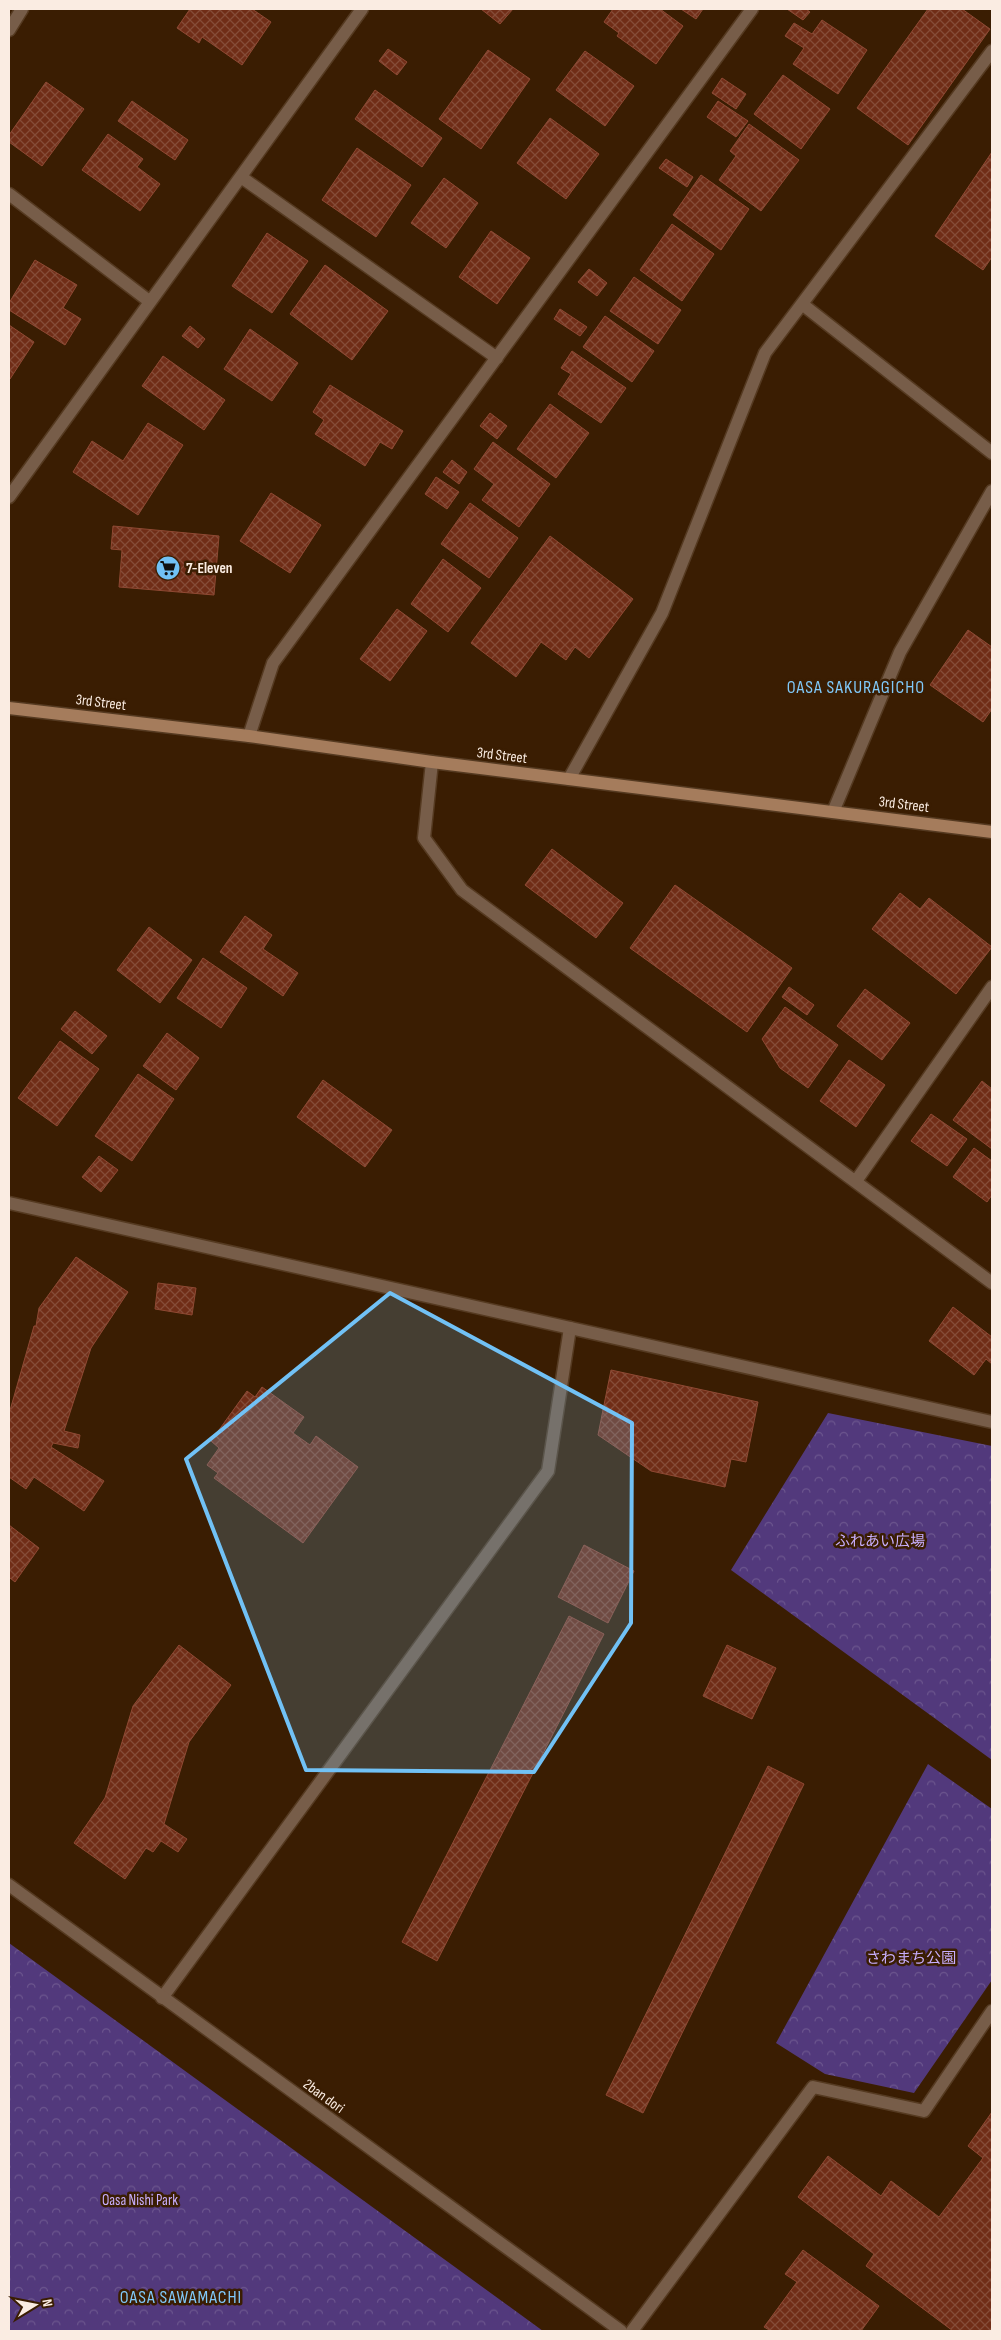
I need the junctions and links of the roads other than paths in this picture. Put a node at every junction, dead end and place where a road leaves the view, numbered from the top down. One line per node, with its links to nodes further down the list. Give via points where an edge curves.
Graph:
1 (22, 9): 4 (street)
2 (362, 9): 6 (street)
3 (752, 9): 10 (street)
4 (9, 30)
5 (992, 51): 9 (street)
6 (241, 177): 8 (street); 10 (street)
7 (9, 194): 8 (street)
8 (149, 301): 13 (street)
9 (802, 304): 11 (street); 17 (street, via 765,353 662,613)
10 (497, 358): 15 (street, via 273,663)
11 (992, 453)
12 (992, 492): 18 (street, via 900,652)
13 (9, 497)
14 (9, 708): 15 (main road, 3rd Street)
15 (249, 736): 16 (main road, 3rd Street)
16 (432, 762): 17 (main road, 3rd Street); 21 (street, via 424,838 462,890)
17 (569, 779): 18 (main road, 3rd Street)
18 (833, 812): 19 (main road, 3rd Street)
19 (992, 832)
20 (992, 987): 21 (street)
21 (856, 1180): 23 (street)
22 (9, 1204): 24 (street)
23 (992, 1283)
24 (570, 1328): 25 (street); 27 (street, via 548,1471)
25 (992, 1422)
26 (9, 1885): 27 (street, 2ban dori)
27 (162, 1998): 29 (street, 2ban dori)
28 (992, 2011): 30 (street, via 924,2111 814,2087)
29 (621, 2331)
30 (632, 2331)

